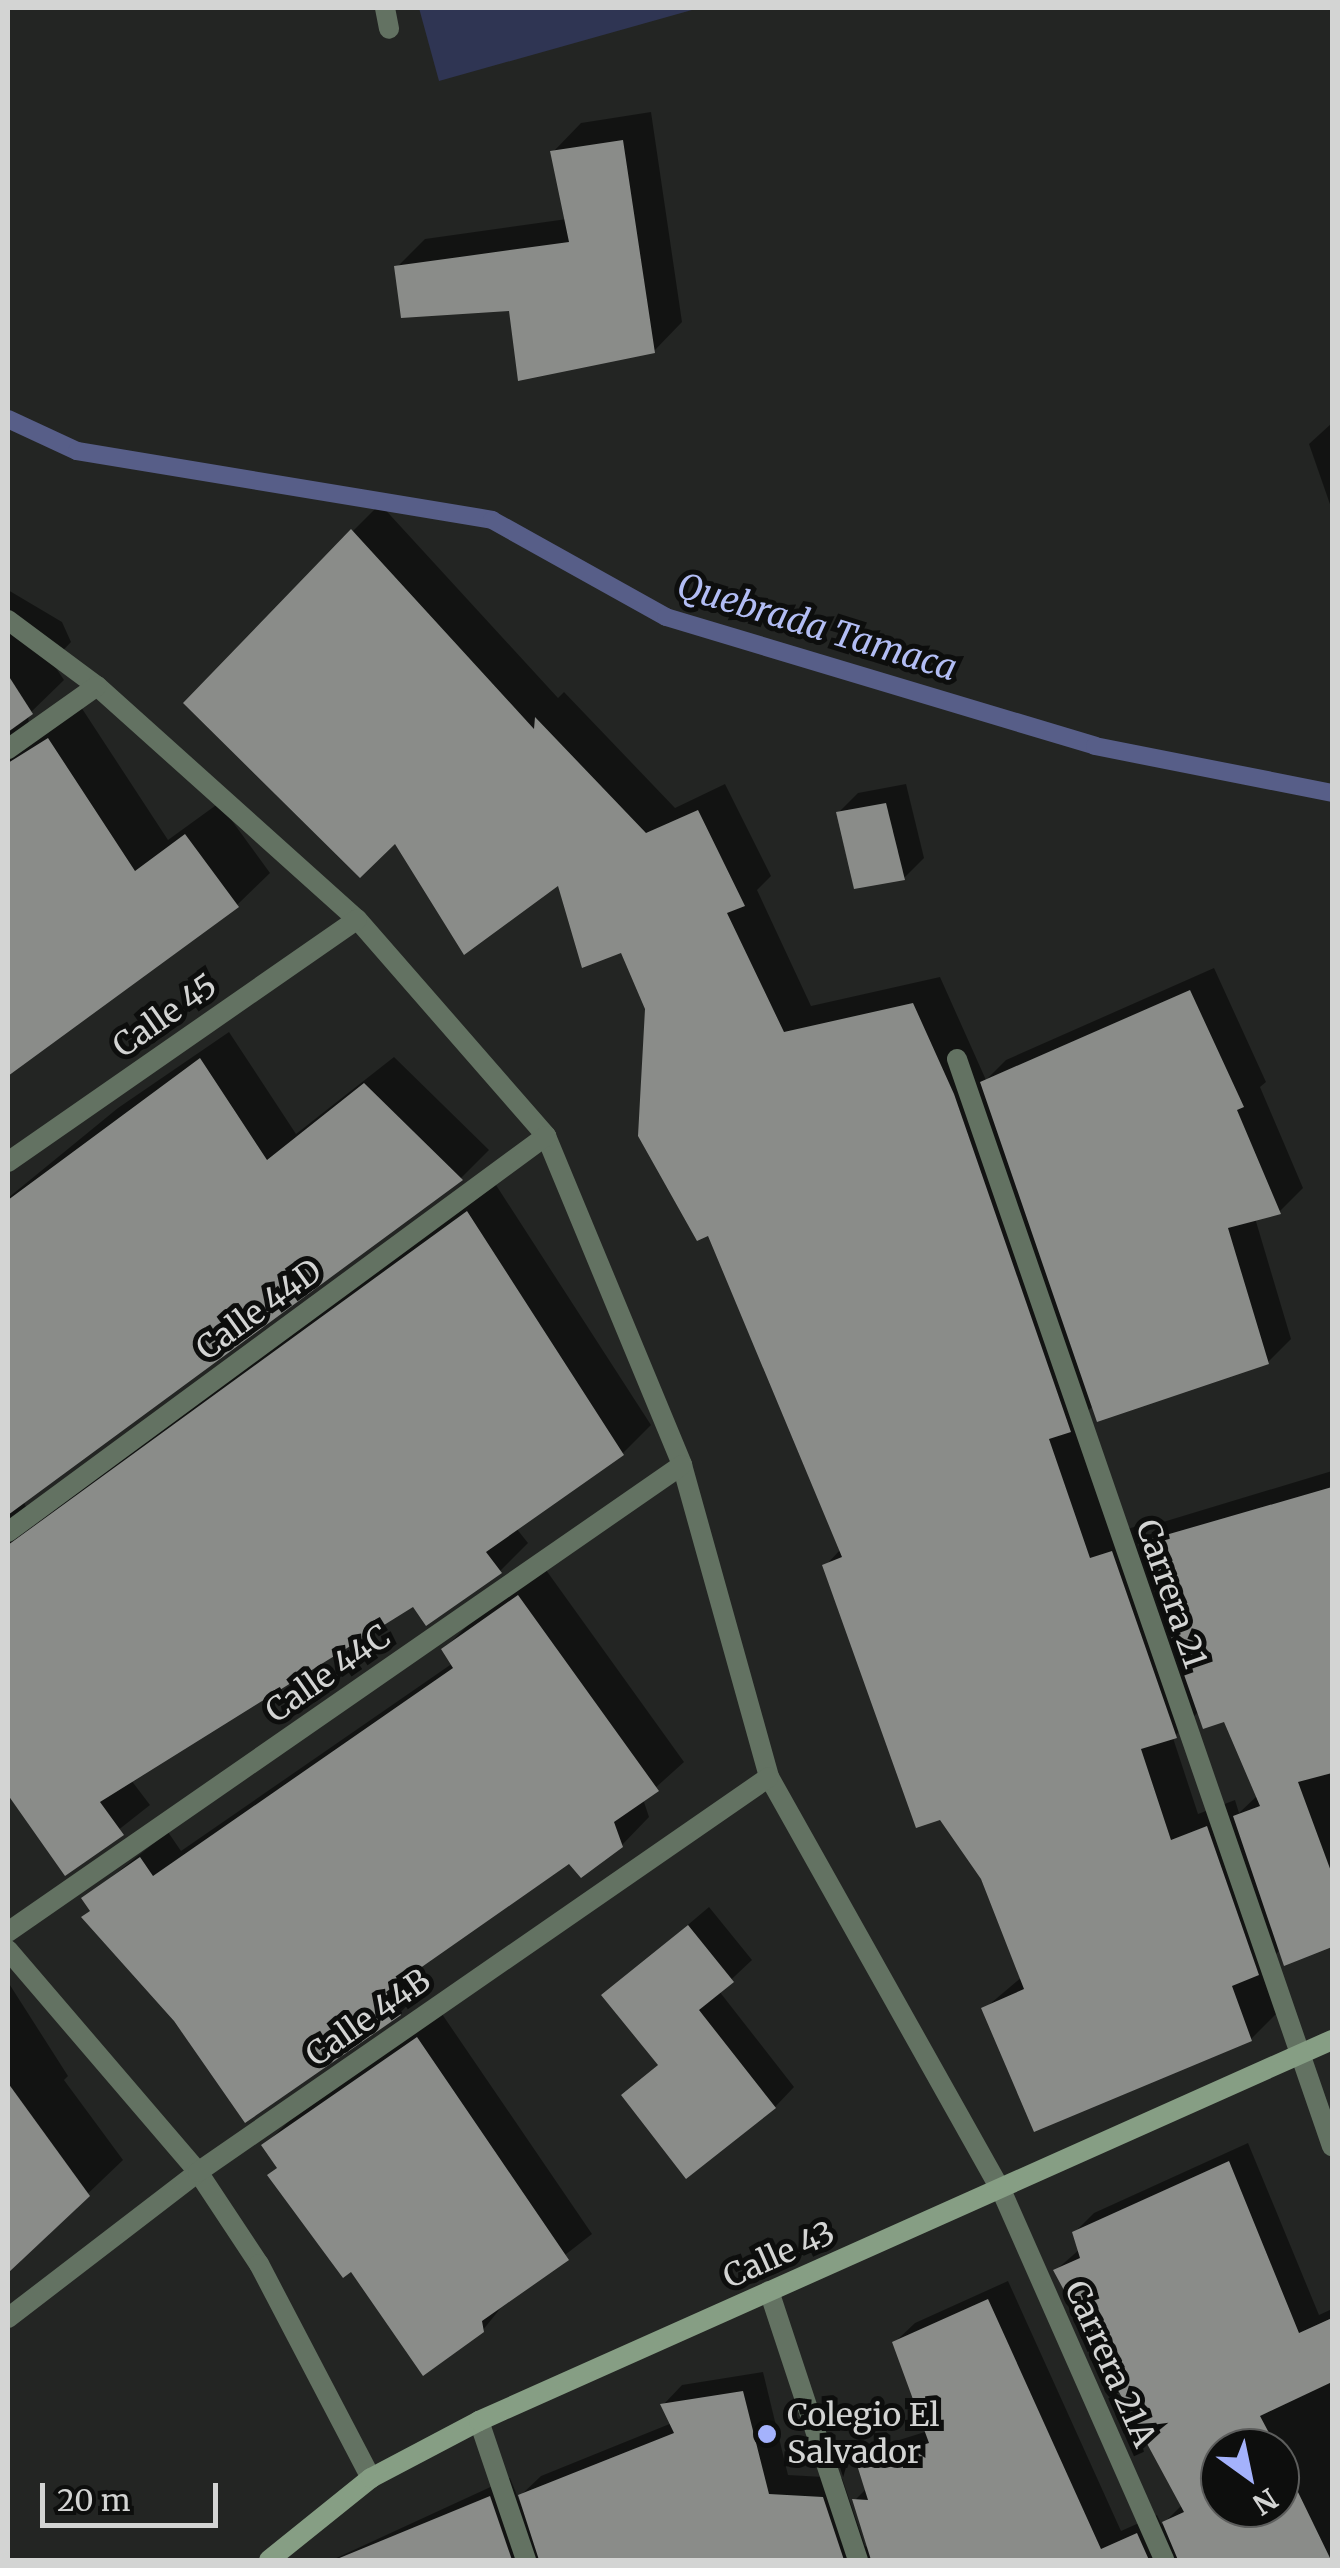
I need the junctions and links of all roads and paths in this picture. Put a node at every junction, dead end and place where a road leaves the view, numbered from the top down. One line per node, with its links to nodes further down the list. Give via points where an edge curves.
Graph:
1 (385, 8): 2 (street)
2 (390, 29)
3 (8, 620): 4 (street, Carrera 21A)
4 (97, 686): 5 (street); 6 (street, Carrera 21A)
5 (8, 749)
6 (357, 919): 8 (street, Carrera 21A); 9 (street, Calle 45)
7 (957, 1059): 16 (street, Carrera 21)
8 (546, 1136): 10 (street, Carrera 21A); 11 (street, Calle 44D)
9 (8, 1162)
10 (682, 1465): 12 (street, Carrera 21A); 13 (street, Calle 44C)
11 (8, 1532)
12 (769, 1777): 18 (street, Calle 44B); 19 (street, Carrera 21A)
13 (8, 1932)
14 (8, 1950): 18 (street)
15 (1332, 2040): 16 (street, Calle 43)
16 (1298, 2058): 17 (street, Carrera 21); 19 (street, Calle 43)
17 (1332, 2146)
18 (198, 2172): 21 (street, Calle 44B); 23 (street, via 259,2264)
19 (1002, 2192): 20 (street, Calle 43); 27 (street, Carrera 21A)
20 (770, 2291): 22 (street, Calle 43); 26 (street)
21 (8, 2318)
22 (479, 2421): 23 (street, Calle 43); 25 (street)
23 (372, 2478): 24 (street, Calle 43)
24 (269, 2560)
25 (526, 2560)
26 (858, 2560)
27 (1164, 2560)

